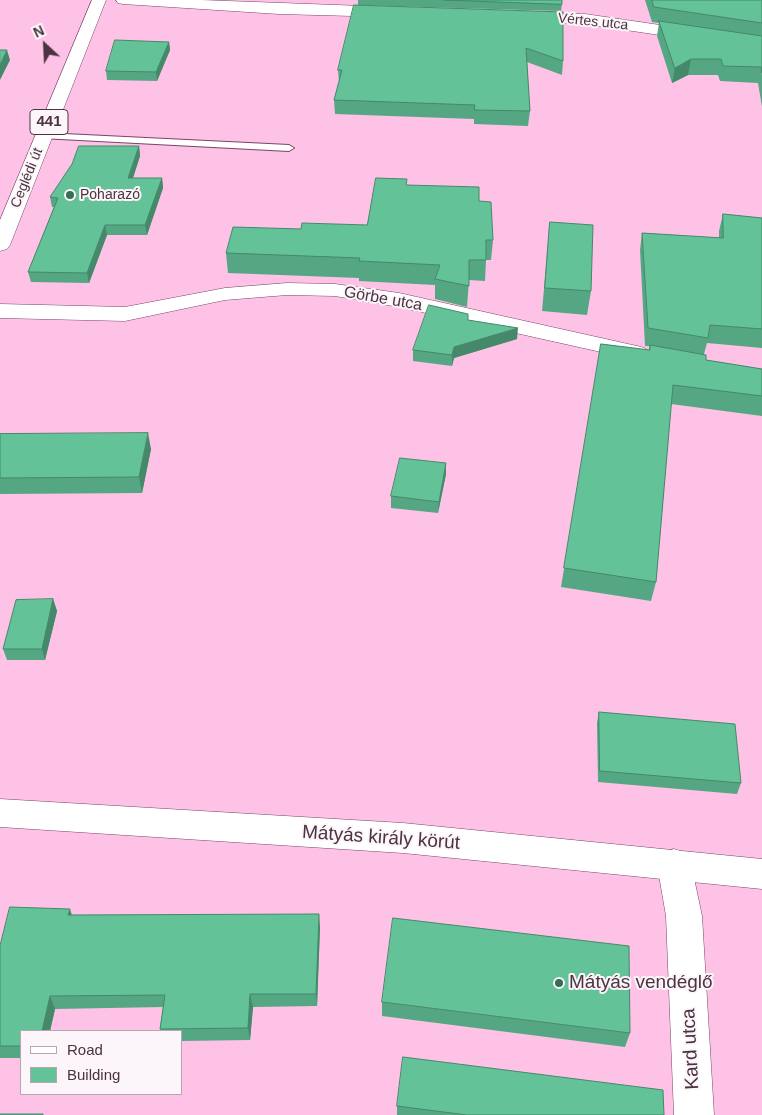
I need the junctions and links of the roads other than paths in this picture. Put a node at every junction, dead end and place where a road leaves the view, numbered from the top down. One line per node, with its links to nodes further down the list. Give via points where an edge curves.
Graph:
1 (99, 0): 6 (street, Ceglédi út / 441)
2 (123, 0): 3 (street)
3 (403, 12)
4 (508, 16): 5 (street, Vértes utca, via 585,19)
5 (762, 44)
6 (44, 136): 7 (lane); 8 (street, Ceglédi út / 441)
7 (289, 148)
8 (0, 245)
9 (0, 311): 10 (street, Görbe utca, via 125,314 254,291 335,290 398,300)
10 (654, 356)
11 (0, 813): 12 (street, Mátyás király körút, via 393,838)
12 (674, 864): 13 (street, Mátyás király körút); 14 (street, Kard utca, via 684,916)
13 (762, 874)
14 (694, 1115)

